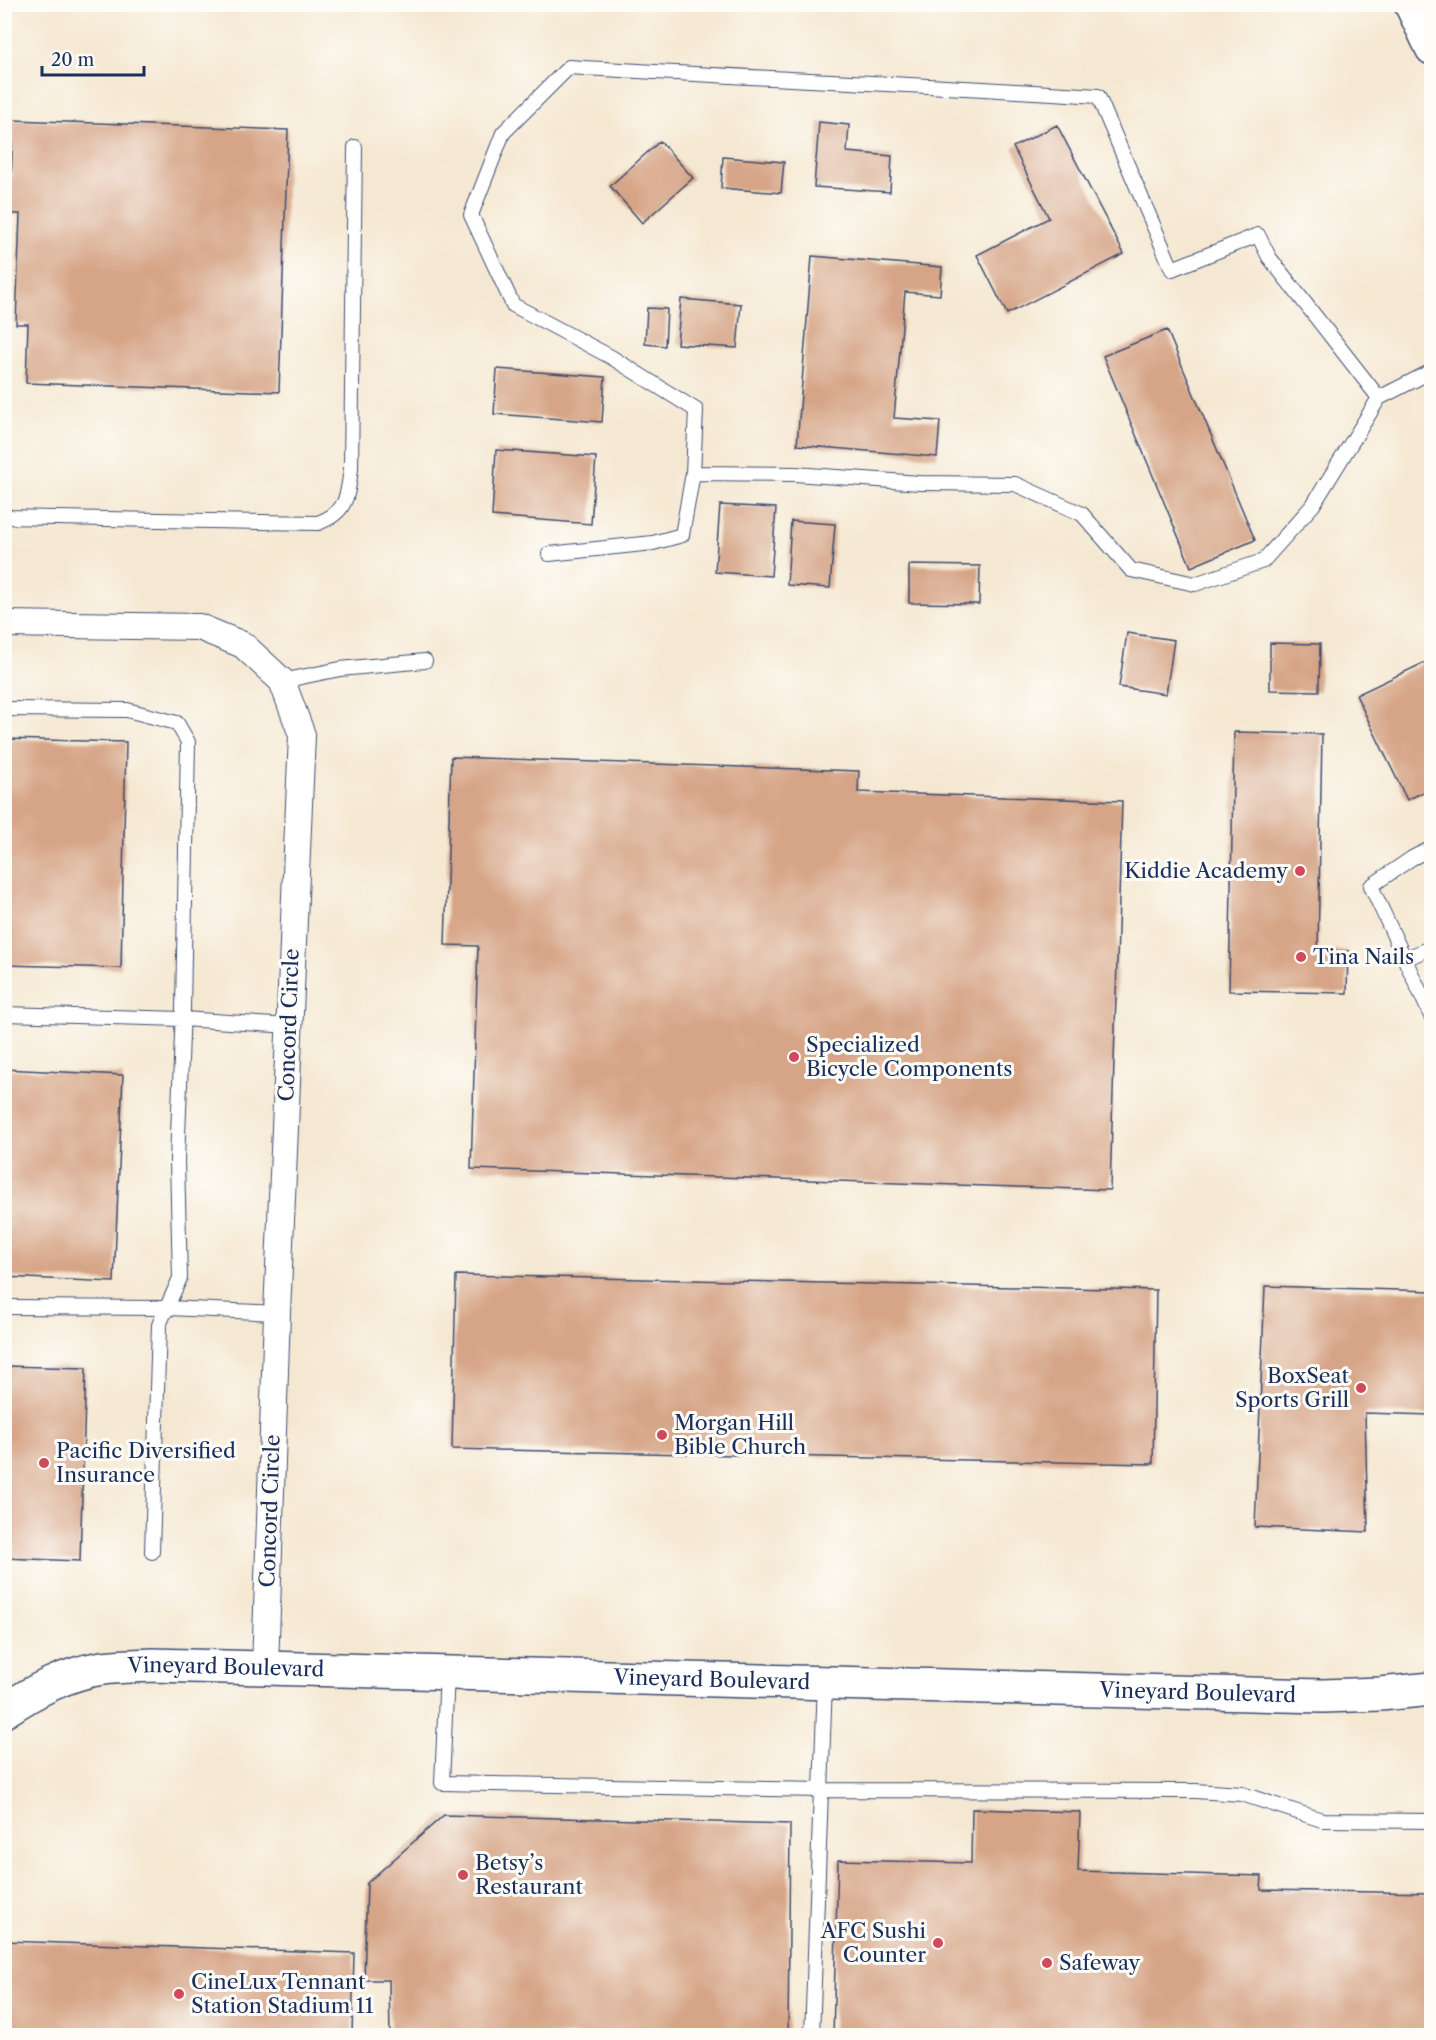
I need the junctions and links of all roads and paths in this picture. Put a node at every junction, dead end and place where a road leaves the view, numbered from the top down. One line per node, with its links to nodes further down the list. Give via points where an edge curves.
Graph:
1 (1411, 4): 2 (street)
2 (1431, 48)
3 (355, 147): 7 (lane, via 351,469 342,507 333,517 318,523)
4 (1431, 371): 5 (lane)
5 (1379, 398): 6 (lane, via 1313,505 1263,561 1195,584 1131,570 1082,514 1015,484); 6 (lane, via 1269,257 1258,235 1172,269 1098,96 569,68 503,133 471,215 513,305 611,357 696,410)
6 (693, 472): 8 (lane, via 682,535 653,543)
7 (4, 518)
8 (549, 554)
9 (4, 624): 11 (street, Concord Circle, via 199,627 243,645)
10 (425, 661): 11 (lane, via 340,669)
11 (282, 681): 19 (street, Concord Circle, via 302,735)
12 (4, 709): 18 (lane, via 128,710 177,723 188,742)
13 (1431, 848): 15 (lane, via 1371,886)
14 (1431, 947): 15 (lane)
15 (1405, 959): 17 (lane)
16 (4, 1014): 18 (lane)
17 (1431, 1018)
18 (183, 1019): 19 (lane); 21 (lane, via 177,1161 180,1278)
19 (290, 1026): 22 (street, Concord Circle)
20 (4, 1306): 21 (lane)
21 (168, 1308): 22 (lane); 23 (lane, via 159,1325)
22 (277, 1313): 24 (street, Concord Circle)
23 (152, 1552)
24 (265, 1668): 25 (street, Vineyard Boulevard); 28 (street, Vineyard Boulevard, via 101,1668 57,1680)
25 (447, 1673): 26 (street, Vineyard Boulevard); 29 (lane, via 442,1783)
26 (825, 1682): 27 (street, Vineyard Boulevard, via 1323,1696); 29 (lane)
27 (1431, 1689)
28 (4, 1711)
29 (821, 1790): 30 (lane, via 1206,1792 1242,1794 1322,1820); 31 (lane)
30 (1431, 1821)
31 (812, 2036)

